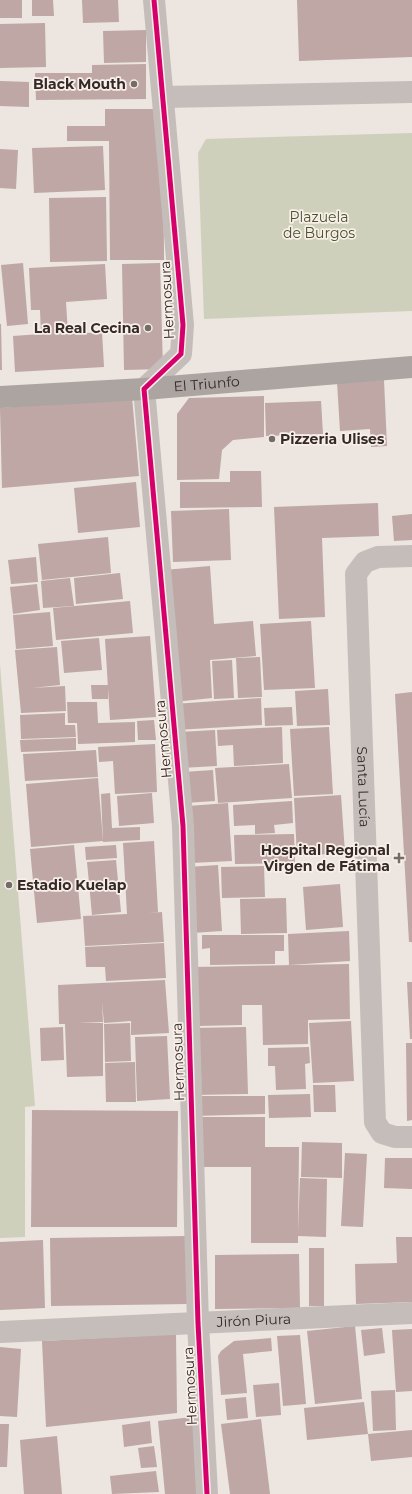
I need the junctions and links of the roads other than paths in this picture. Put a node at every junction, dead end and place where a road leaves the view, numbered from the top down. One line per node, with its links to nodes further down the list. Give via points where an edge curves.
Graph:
1 (154, 0): 3 (street, Hermosura)
2 (412, 92): 3 (street)
3 (163, 97): 5 (street, Hermosura, via 183,325 181,354)
4 (412, 367): 5 (highway, El Triunfo)
5 (144, 389): 6 (highway, El Triunfo); 10 (street, Hermosura, via 182,826)
6 (0, 397)
7 (412, 556): 8 (street, Santa Lucía, via 378,557 365,562 356,574 375,1122 382,1134 395,1137)
8 (412, 1136)
9 (412, 1313): 10 (street, Jirón Piura)
10 (198, 1323): 11 (street, Jirón Piura); 12 (street, Hermosura)
11 (0, 1332)
12 (207, 1494)

